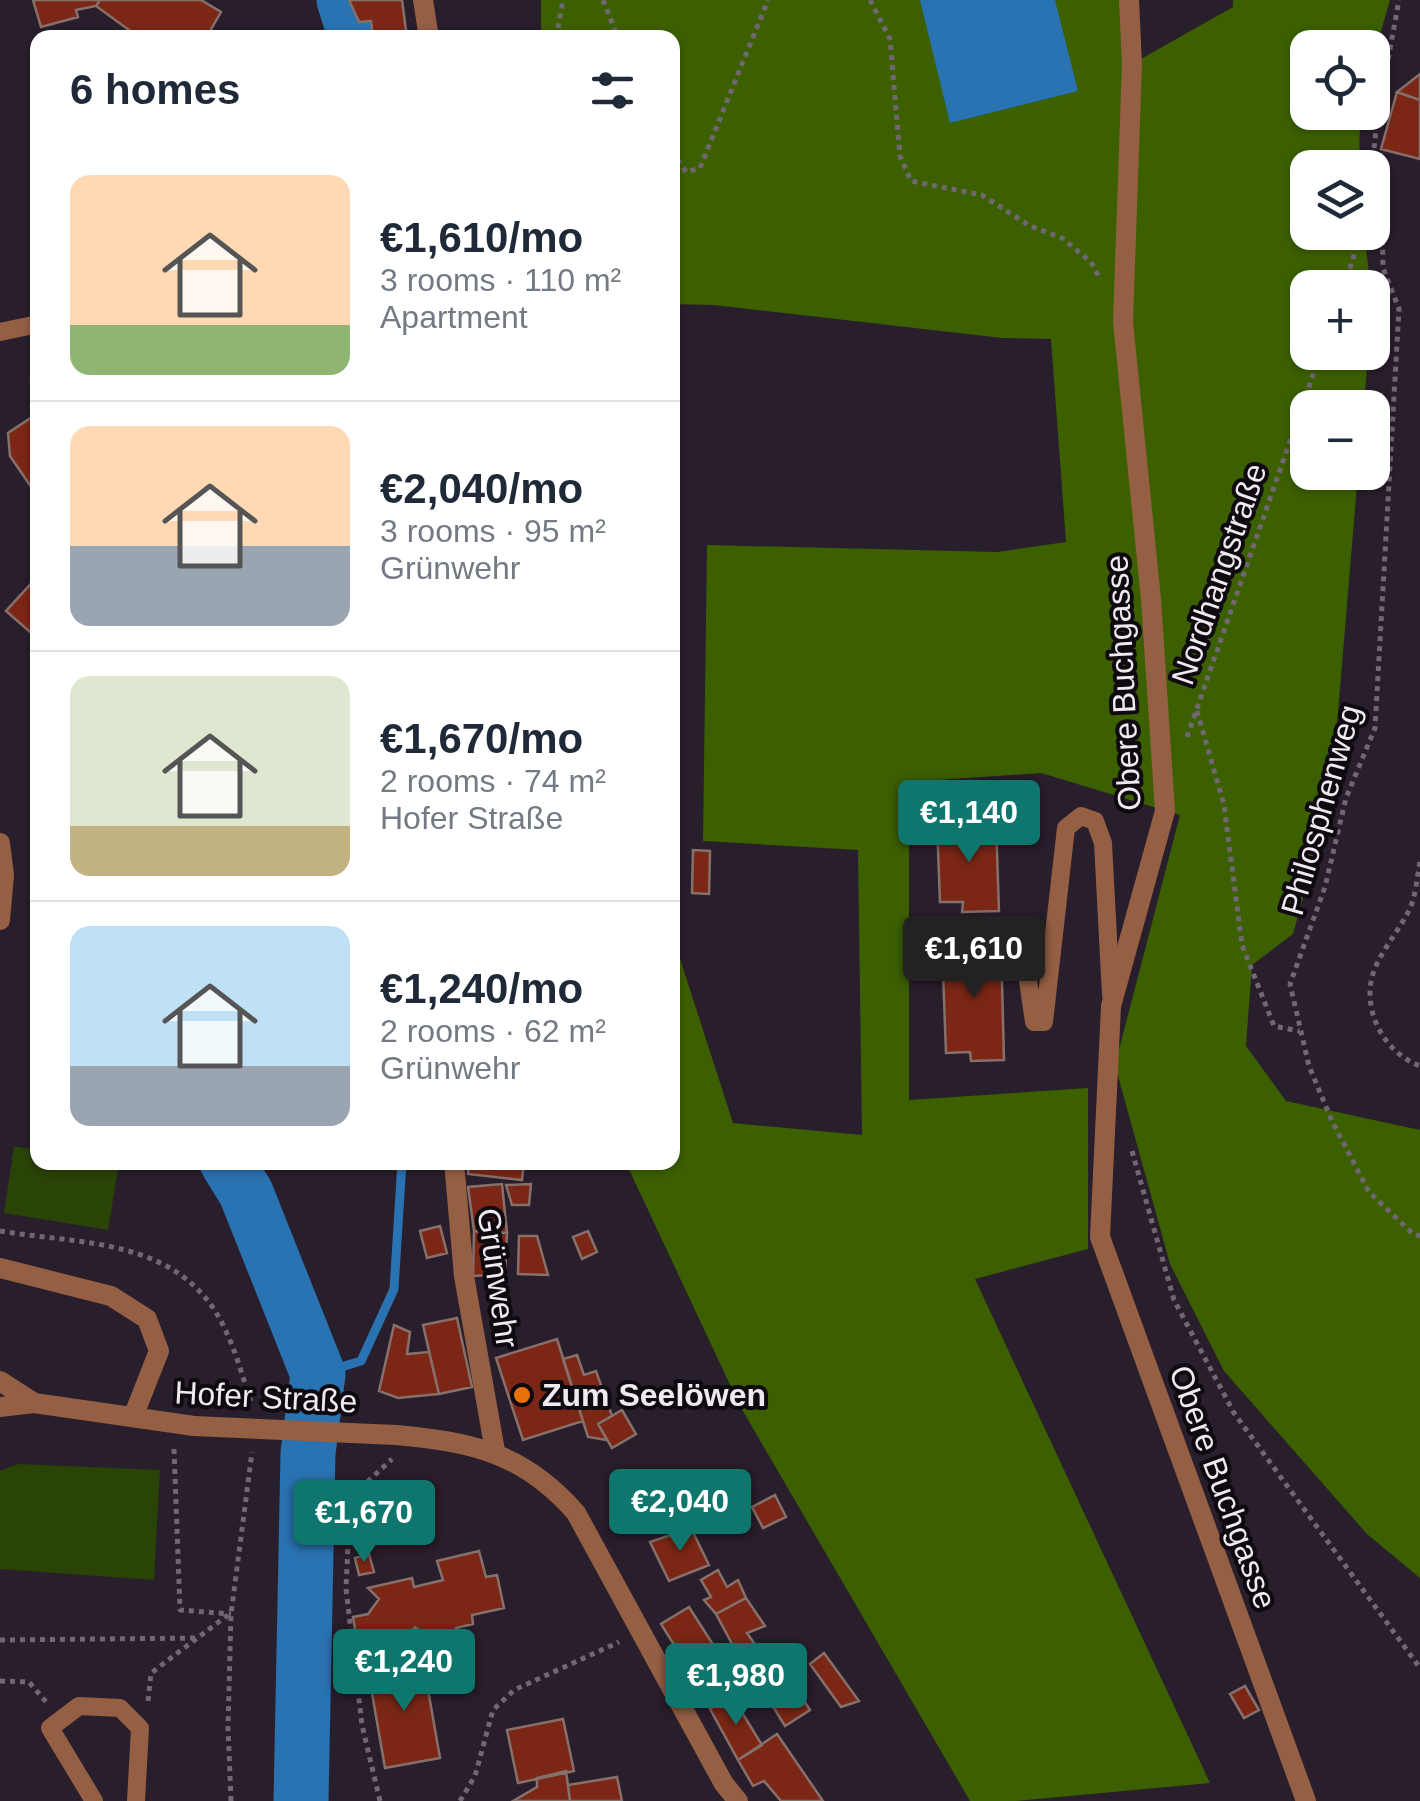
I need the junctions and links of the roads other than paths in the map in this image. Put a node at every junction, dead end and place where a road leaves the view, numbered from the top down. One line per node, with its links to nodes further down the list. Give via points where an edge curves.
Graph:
1 (423, 0): 3 (street)
2 (1129, 0): 9 (street, Obere Buchgasse, via 1124,307 1164,811)
3 (428, 30)
4 (30, 326): 5 (lane)
5 (0, 332)
6 (0, 843): 7 (street)
7 (0, 920)
8 (1020, 926): 9 (lane, via 1034,1022 1044,1022 1066,828 1081,816 1095,822 1103,843)
9 (1111, 1006): 20 (street, Obere Buchgasse, via 1100,1237)
10 (452, 1170): 16 (street, Grünwehr)
11 (0, 1268): 15 (street, via 112,1296 147,1319 159,1351)
12 (0, 1381): 13 (street, Hofer Straße)
13 (34, 1404): 14 (street, Hofer Straße); 15 (street, Hofer Straße)
14 (0, 1408)
15 (134, 1416): 16 (street, Hofer Straße, bridge, via 194,1426 454,1440)
16 (495, 1451): 19 (street, via 557,1490 576,1513)
17 (94, 1801): 18 (lane, via 50,1728 79,1706 120,1708 140,1728)
18 (136, 1801)
19 (738, 1801)
20 (1306, 1801)

